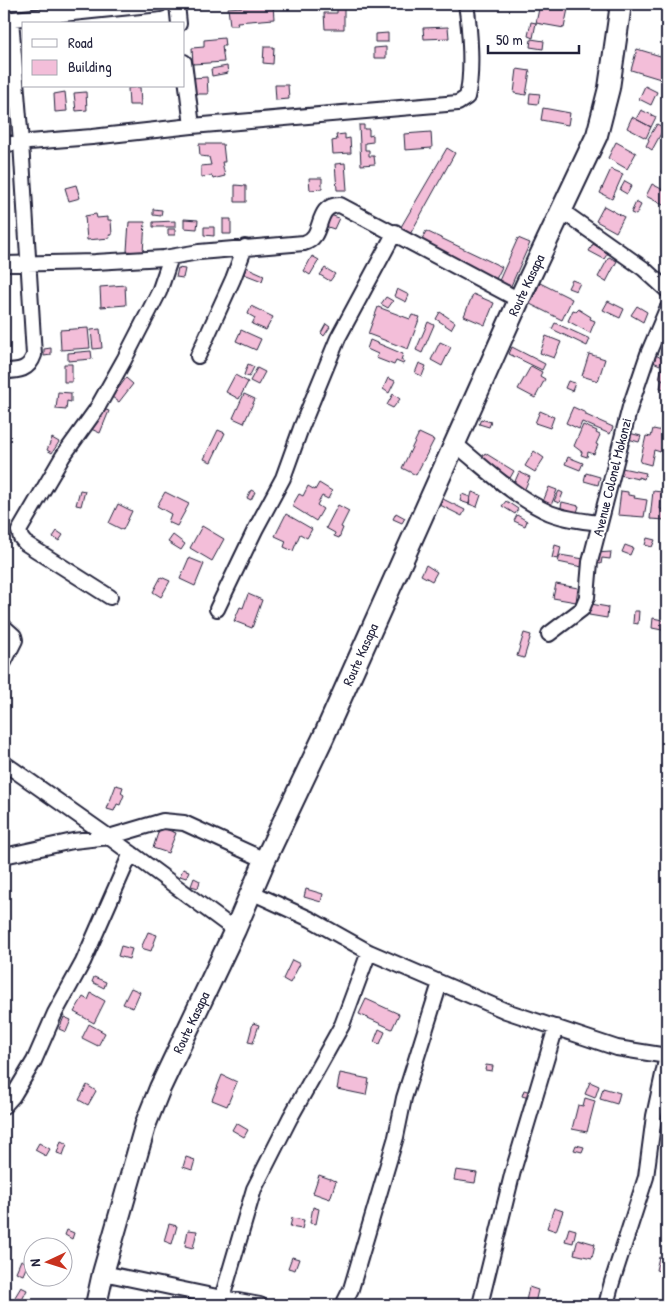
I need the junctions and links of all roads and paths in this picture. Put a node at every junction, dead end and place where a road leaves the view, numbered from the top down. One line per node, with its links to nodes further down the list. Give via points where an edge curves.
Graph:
1 (160, 4): 5 (street)
2 (177, 4): 6 (street)
3 (466, 4): 8 (street, via 470,86 466,97 458,103)
4 (621, 4): 11 (main road, Route Kasapa, via 604,116)
5 (8, 19): 9 (street)
6 (179, 22)
7 (185, 70): 8 (street)
8 (192, 126): 9 (street)
9 (21, 142): 10 (street); 15 (street)
10 (4, 144)
11 (562, 211): 17 (street, via 644,268); 18 (main road, Route Kasapa)
12 (395, 232): 13 (street, via 353,210 332,205 325,210 310,241); 18 (street); 25 (street, via 338,338 283,478)
13 (245, 247): 14 (street); 20 (street)
14 (171, 257): 15 (street); 24 (street, via 159,292 124,360 19,531 25,543)
15 (28, 263): 16 (street); 21 (street, via 34,354 25,368)
16 (4, 264)
17 (667, 290)
18 (519, 300): 22 (main road, Route Kasapa)
19 (667, 309): 23 (street, Avenue Colonel Mokonzi, via 630,406)
20 (198, 356)
21 (4, 371)
22 (455, 444): 23 (street, via 518,494 550,513); 33 (main road, Route Kasapa)
23 (600, 523): 27 (street, Avenue Colonel Mokonzi, via 582,609)
24 (110, 597)
25 (217, 609)
26 (4, 627): 28 (street, via 15,640)
27 (549, 634)
28 (4, 662)
29 (4, 763): 30 (street)
30 (109, 837): 31 (street); 32 (street, via 73,840); 33 (street, via 163,821 184,823)
31 (131, 853): 35 (street); 40 (street, via 83,962 34,1061)
32 (4, 856)
33 (265, 860): 34 (main road, Route Kasapa)
34 (251, 892): 35 (main road, Route Kasapa); 36 (street, via 310,919)
35 (235, 930): 41 (main road, Route Kasapa, via 146,1123)
36 (369, 952): 37 (street); 42 (street, via 342,1024 254,1189)
37 (440, 982): 38 (street, via 506,1011); 45 (street, via 351,1289)
38 (556, 1027): 39 (street, via 617,1048); 46 (street, via 513,1171)
39 (667, 1056): 47 (street, via 654,1116 646,1177)
40 (4, 1106)
41 (103, 1273): 42 (street); 43 (main road, Route Kasapa)
42 (222, 1298): 44 (street)
43 (96, 1305)
44 (260, 1305)
45 (343, 1305)
46 (480, 1305)
47 (606, 1305)

